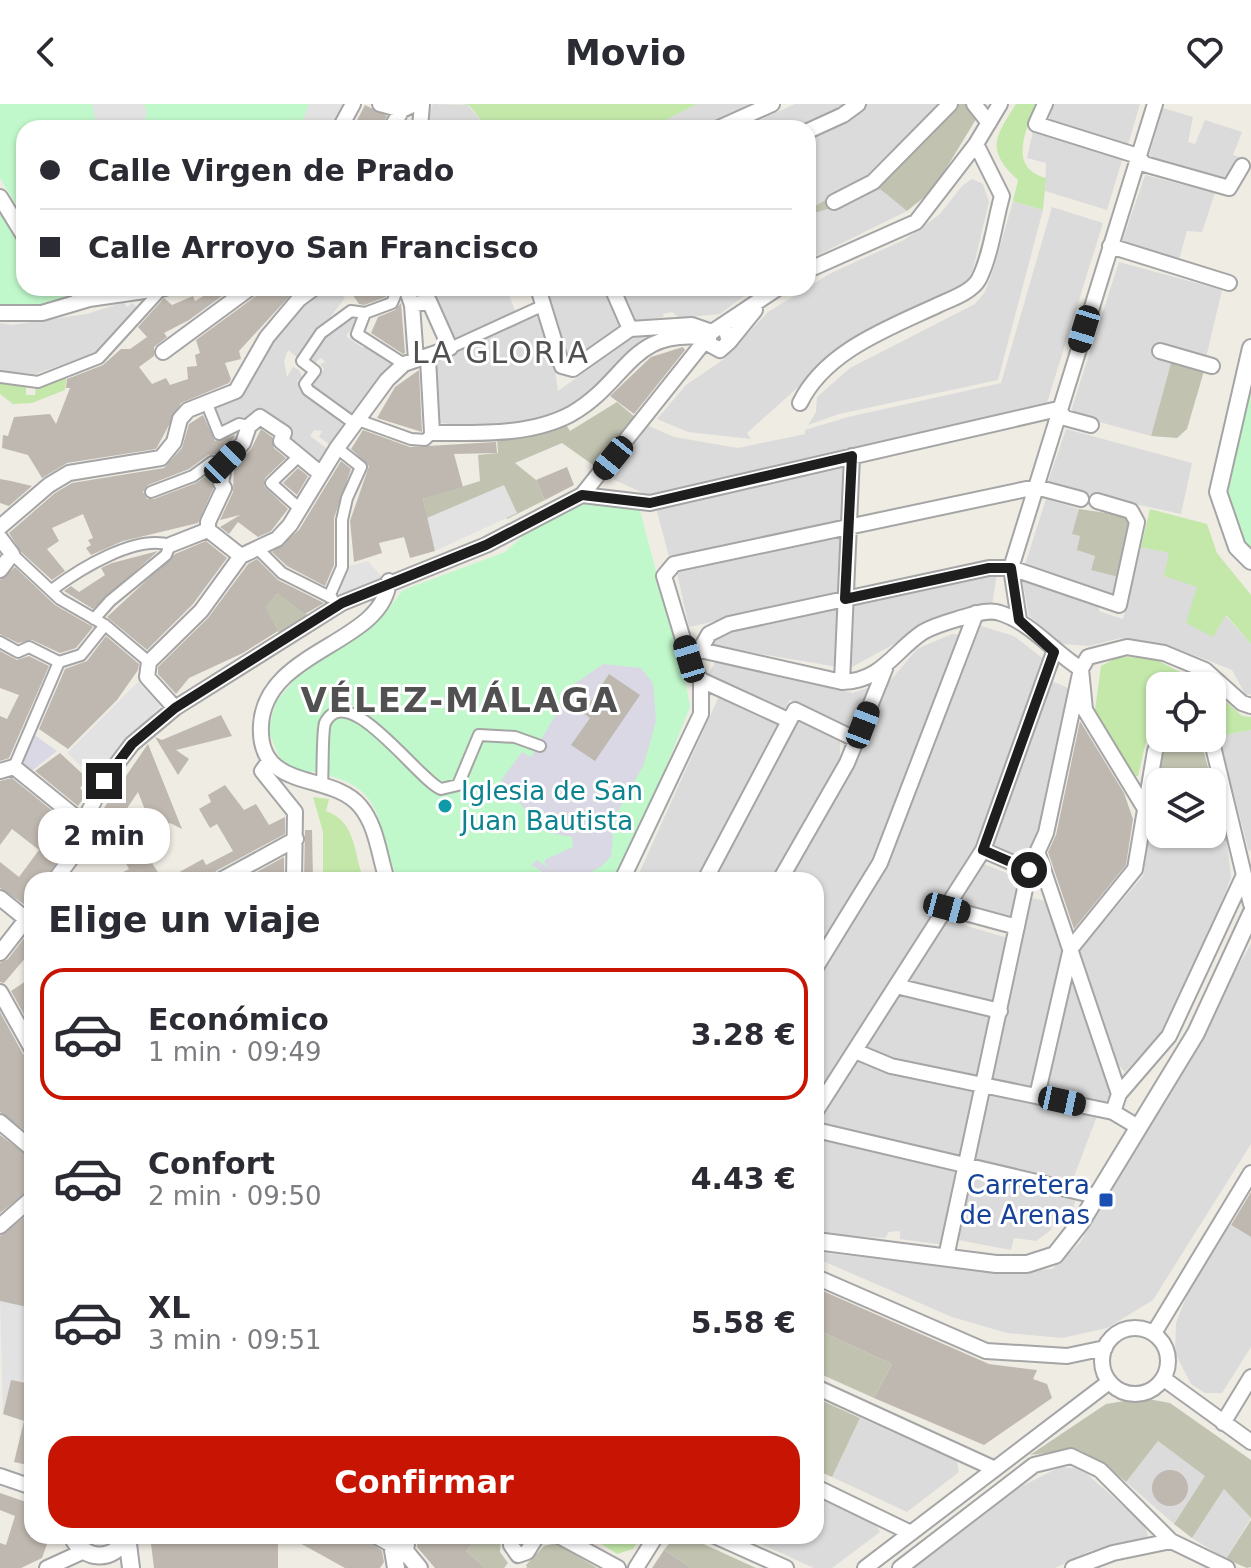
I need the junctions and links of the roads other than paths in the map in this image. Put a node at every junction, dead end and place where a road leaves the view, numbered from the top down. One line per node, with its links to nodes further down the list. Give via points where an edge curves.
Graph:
1 (380, 104): 9 (street)
2 (772, 104): 10 (street)
3 (858, 104): 12 (street)
4 (950, 104): 17 (street, via 873,182)
5 (974, 104): 11 (street)
6 (1000, 104): 11 (street)
7 (1045, 104): 14 (street, via 1036,124)
8 (1155, 104): 14 (street)
9 (408, 107)
10 (737, 120)
11 (989, 123): 13 (street)
12 (816, 127)
13 (976, 144): 20 (street, via 916,222); 49 (street, via 1002,196 978,281 844,355 809,385)
14 (1138, 156): 15 (street, via 1144,164 1229,188); 19 (street)
15 (1242, 166)
16 (0, 197): 18 (street)
17 (834, 202)
18 (16, 223)
19 (1110, 246): 21 (street); 51 (street)
20 (816, 266)
21 (1229, 283)
22 (84, 296): 33 (street)
23 (111, 296): 33 (street)
24 (157, 296): 48 (street, via 99,358 38,382)
25 (239, 296): 44 (street)
26 (303, 296): 50 (street, via 267,337 236,391)
27 (395, 296): 37 (street, via 392,303)
28 (409, 296): 34 (street)
29 (541, 296): 35 (street)
30 (616, 296): 38 (street)
31 (766, 296): 39 (street)
32 (769, 296): 40 (street)
33 (89, 299): 36 (street, via 42,313)
34 (412, 305): 41 (street, via 429,301); 45 (street)
35 (544, 305): 38 (street, via 562,366 573,369); 41 (street)
36 (0, 313)
37 (365, 313): 45 (street, via 357,334); 52 (street, via 351,311 321,333 302,361 315,371 305,384 308,390)
38 (630, 329): 39 (street, via 692,325)
39 (713, 333): 40 (street, via 709,344); 47 (street); 55 (street, via 652,341 569,415 526,429)
40 (724, 346): 47 (street)
41 (450, 348): 45 (street)
42 (1251, 348): 74 (street, via 1218,492 1237,547)
43 (1160, 351): 46 (street)
44 (163, 352)
45 (416, 361): 52 (street, via 387,380); 55 (street)
46 (1212, 366)
47 (682, 373): 63 (street)
48 (0, 377)
49 (800, 403)
50 (207, 404): 54 (street, via 219,434 239,424); 65 (street, via 180,419 174,442 161,458 69,473)
51 (1058, 409): 53 (street, via 1065,418); 57 (street); 61 (street)
52 (357, 422): 55 (street, via 411,439 425,440); 56 (street)
53 (1091, 425)
54 (249, 426): 58 (street, via 260,417 284,433 281,441); 59 (street, via 243,443)
55 (432, 433)
56 (337, 448): 60 (street); 80 (street, via 361,467 342,520 342,567)
57 (852, 456): 63 (street, via 650,503); 67 (street)
58 (297, 458): 60 (street); 64 (street, via 271,483)
59 (225, 462): 62 (street, via 212,462 193,476); 68 (street, via 224,488)
60 (321, 474): 64 (street)
61 (1036, 487): 67 (street); 75 (street); 75 (street, via 1131,511 1137,522 1119,605)
62 (151, 492)
63 (582, 495): 77 (street, via 486,545)
64 (300, 509): 71 (street, via 277,539)
65 (6, 512): 66 (street)
66 (0, 527)
67 (851, 528): 79 (street); 86 (street, via 674,564 664,576)
68 (208, 530): 70 (street); 73 (street)
69 (0, 538): 72 (street)
70 (170, 545): 78 (street, via 155,540 115,552); 83 (street, via 166,555 110,601)
71 (258, 549): 73 (street); 80 (street, via 282,573)
72 (12, 554): 76 (street); 78 (street)
73 (241, 556): 88 (street, via 201,611)
74 (1251, 561)
75 (1011, 568): 79 (street, via 989,568); 82 (street)
76 (0, 570)
77 (389, 581): 80 (street); 100 (street, via 379,609 298,664 273,691 261,718)
78 (53, 589): 83 (street, via 60,599)
79 (845, 599): 86 (street, via 729,624 709,634); 92 (street)
80 (335, 600): 94 (street)
81 (976, 613): 82 (street, via 997,611); 89 (street, via 925,631); 124 (street, via 880,863)
82 (1019, 620): 85 (street)
83 (99, 622): 87 (street, via 81,655); 88 (street)
84 (0, 642): 87 (street, via 18,652 29,647)
85 (1054, 652): 90 (street); 106 (street)
86 (695, 654): 91 (street); 92 (street)
87 (59, 662): 101 (street)
88 (149, 662): 94 (street, via 145,670 152,683)
89 (885, 669): 92 (street, via 857,682); 96 (street)
90 (1081, 669): 93 (street, via 1088,657 1127,647 1164,653 1205,670); 103 (street, via 1085,710); 107 (street)
91 (701, 680): 95 (street); 113 (street, via 701,714)
92 (842, 682)
93 (1251, 706)
94 (175, 708): 104 (street, via 132,744 104,781)
95 (788, 720): 96 (street, via 795,710); 114 (street)
96 (857, 740): 115 (street)
97 (540, 746): 102 (street, via 515,737 479,735 458,785 441,789 371,724 341,711 323,731)
98 (1158, 752): 103 (street)
99 (1214, 752): 116 (street)
100 (270, 760): 102 (street, via 295,780); 105 (street, via 262,771 295,812)
101 (7, 769): 104 (street)
102 (322, 785): 112 (street, via 360,806)
103 (1144, 807): 125 (street, via 1135,869)
104 (83, 823): 109 (street, via 80,846)
105 (296, 839): 110 (street); 111 (street)
106 (983, 850): 108 (street); 119 (street)
107 (1038, 854): 108 (street); 125 (street)
108 (1029, 870): 123 (street)
109 (61, 872)
110 (236, 872)
111 (294, 872)
112 (385, 872)
113 (626, 872)
114 (709, 872)
115 (784, 872)
116 (1244, 875): 118 (street); 133 (street, via 1169,1036)
117 (0, 898): 120 (street)
118 (1251, 904)
119 (947, 908): 123 (street); 127 (street)
120 (24, 913)
121 (1251, 914): 138 (street, via 1196,1033)
122 (24, 922): 126 (street)
123 (1017, 927): 129 (street)
124 (824, 942)
125 (1071, 948): 133 (street); 134 (street)
126 (0, 953)
127 (896, 986): 129 (street); 131 (street)
128 (0, 992): 130 (street)
129 (1000, 1011): 132 (street)
130 (24, 1025)
131 (855, 1051): 132 (street, via 891,1066); 135 (street)
132 (984, 1086): 134 (street); 141 (street)
133 (1119, 1094): 136 (street)
134 (1037, 1096): 136 (street)
135 (824, 1099)
136 (1113, 1112): 138 (street)
137 (0, 1122): 140 (street)
138 (1138, 1127): 143 (street)
139 (824, 1132): 141 (street)
140 (24, 1142)
141 (965, 1164): 143 (street); 147 (street)
142 (1251, 1173): 149 (street)
143 (1096, 1196): 147 (street, via 1055,1255 1027,1264)
144 (24, 1205): 145 (street)
145 (0, 1226)
146 (824, 1242): 147 (street)
147 (946, 1257)
148 (824, 1280): 150 (street, via 986,1351 1067,1356)
149 (1154, 1333): 150 (street, via 1121,1331); 152 (street, via 1169,1358)
150 (1105, 1348): 153 (street, via 1102,1362)
151 (1251, 1377): 155 (street)
152 (1164, 1379): 153 (street, via 1136,1395); 155 (street)
153 (1109, 1382): 157 (street)
154 (824, 1391): 157 (street)
155 (1223, 1423): 156 (street)
156 (1251, 1442)
157 (993, 1468): 161 (street)
158 (0, 1476): 159 (street)
159 (24, 1484)
160 (824, 1491): 161 (street)
161 (911, 1533): 182 (street)
162 (1171, 1541): 183 (street, via 1100,1470 1071,1456 1034,1465); 184 (street); 185 (street)
163 (80, 1544): 173 (street)
164 (120, 1544): 173 (street, via 113,1553)
165 (127, 1544): 177 (street)
166 (395, 1544): 174 (street)
167 (400, 1544): 178 (street)
168 (511, 1544): 169 (street, via 518,1555)
169 (532, 1544)
170 (574, 1544): 179 (street)
171 (651, 1544): 180 (street)
172 (733, 1544): 181 (street)
173 (90, 1554): 175 (street); 176 (street)
174 (395, 1567)
175 (47, 1568)
176 (111, 1568)
177 (131, 1568)
178 (419, 1568)
179 (618, 1568)
180 (636, 1568)
181 (786, 1568)
182 (865, 1568)
183 (900, 1568)
184 (1073, 1568)
185 (1227, 1568)

